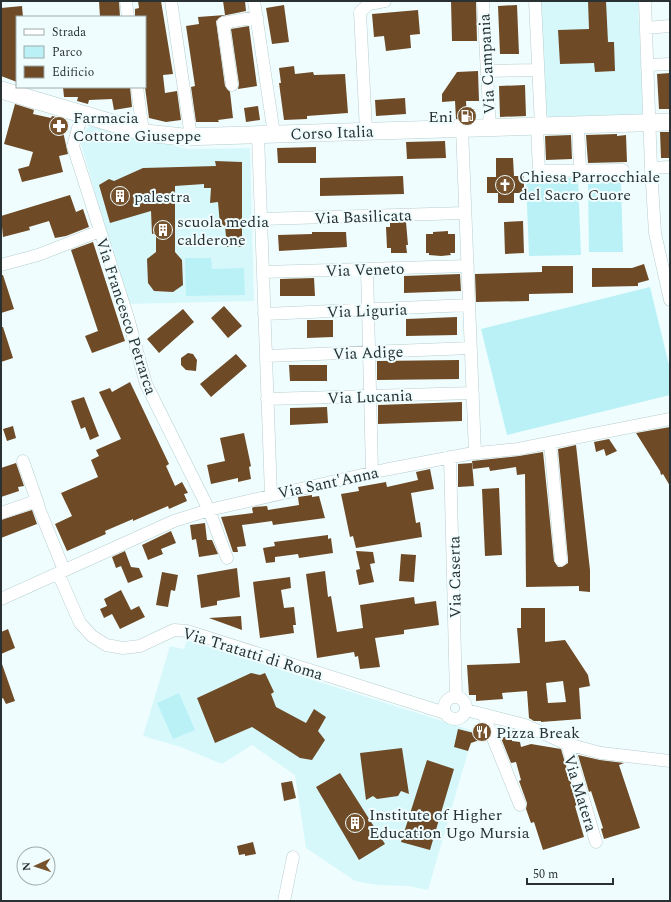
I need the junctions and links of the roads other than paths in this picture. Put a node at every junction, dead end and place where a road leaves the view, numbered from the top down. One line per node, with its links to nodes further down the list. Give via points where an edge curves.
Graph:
1 (126, 1): 8 (street)
2 (171, 1): 29 (street)
3 (254, 1): 9 (street)
4 (385, 1): 26 (street, via 369,4 360,12)
5 (483, 1): 15 (street, Via Campania)
6 (535, 1): 14 (street)
7 (645, 1): 11 (street)
8 (128, 16)
9 (257, 17): 16 (street, via 223,23); 28 (street)
10 (670, 26): 11 (street)
11 (646, 28): 13 (street)
12 (670, 64): 13 (street)
13 (647, 65): 20 (street)
14 (538, 70): 15 (street); 23 (street)
15 (488, 71): 25 (street, Via Campania)
16 (232, 85)
17 (137, 88): 27 (street)
18 (1, 90): 19 (street, Corso Italia)
19 (82, 114): 27 (street, Corso Italia); 36 (street, Via Francesco Petrarca, via 73,146)
20 (649, 122): 21 (street, Corso Italia); 22 (street, Corso Italia); 31 (street)
21 (670, 122)
22 (578, 125): 23 (street, Corso Italia); 32 (street)
23 (539, 126): 25 (street, Corso Italia); 32 (street, via 539,171)
24 (462, 128): 25 (street, Corso Italia); 26 (street, Corso Italia); 34 (street)
25 (490, 128)
26 (366, 131): 28 (street, Corso Italia)
27 (143, 132): 29 (street, Corso Italia)
28 (266, 134): 29 (street, Corso Italia); 35 (street)
29 (191, 137)
30 (670, 167): 31 (street)
31 (651, 168): 41 (street, via 655,233)
32 (580, 170): 33 (street)
33 (623, 170)
34 (466, 213): 35 (street, Via Basilicata); 38 (street)
35 (261, 219): 40 (street)
36 (100, 231): 37 (street, via 38,255); 59 (street, Via Francesco Petrarca, via 146,384)
37 (1, 265)
38 (468, 266): 39 (street, Via Veneto); 42 (street)
39 (367, 269): 40 (street, Via Veneto); 43 (street)
40 (263, 272): 44 (street)
41 (670, 300)
42 (469, 305): 43 (street, Via Liguria); 45 (street)
43 (368, 310): 44 (street, Via Liguria); 46 (street)
44 (264, 314): 47 (street)
45 (471, 348): 46 (street, Via Adige); 48 (street)
46 (369, 352): 47 (street, Via Adige); 49 (street)
47 (266, 356): 50 (street)
48 (473, 393): 49 (street, Via Lucania); 53 (street)
49 (370, 396): 50 (street, Via Lucania); 56 (street)
50 (267, 399): 57 (street)
51 (670, 419): 52 (street, Via Sant'Anna)
52 (550, 443): 53 (street, Via Sant'Anna); 62 (street)
53 (475, 453): 54 (street, Via Sant'Anna)
54 (450, 457): 56 (street, Via Sant'Anna); 65 (street, Via Caserta)
55 (24, 461): 58 (street, Via Tratatti di Roma)
56 (372, 472): 57 (street, Via Sant'Anna)
57 (271, 495): 59 (street, Via Sant'Anna)
58 (38, 504): 60 (street, via 36,501); 63 (street, Via Tratatti di Roma)
59 (209, 510): 61 (street, Via Francesco Petrarca); 63 (street, Via Sant'Anna, via 174,521)
60 (1, 512)
61 (227, 558)
62 (561, 560)
63 (61, 572): 64 (street, Via Sant'Anna); 67 (street, Via Tratatti di Roma, via 80,623 92,636 106,645 123,648 140,646 174,630 187,631)
64 (1, 599)
65 (456, 697): 66 (street, via 465,703); 67 (street, via 445,703)
66 (466, 710): 67 (street, via 463,716 457,719 450,718); 68 (street)
67 (443, 712)
68 (484, 716): 69 (street, via 525,725); 71 (street)
69 (566, 744): 70 (street, via 601,753); 72 (street, Via Matera)
70 (670, 761)
71 (520, 805)
72 (596, 842)
73 (293, 857): 74 (street)
74 (284, 901)

